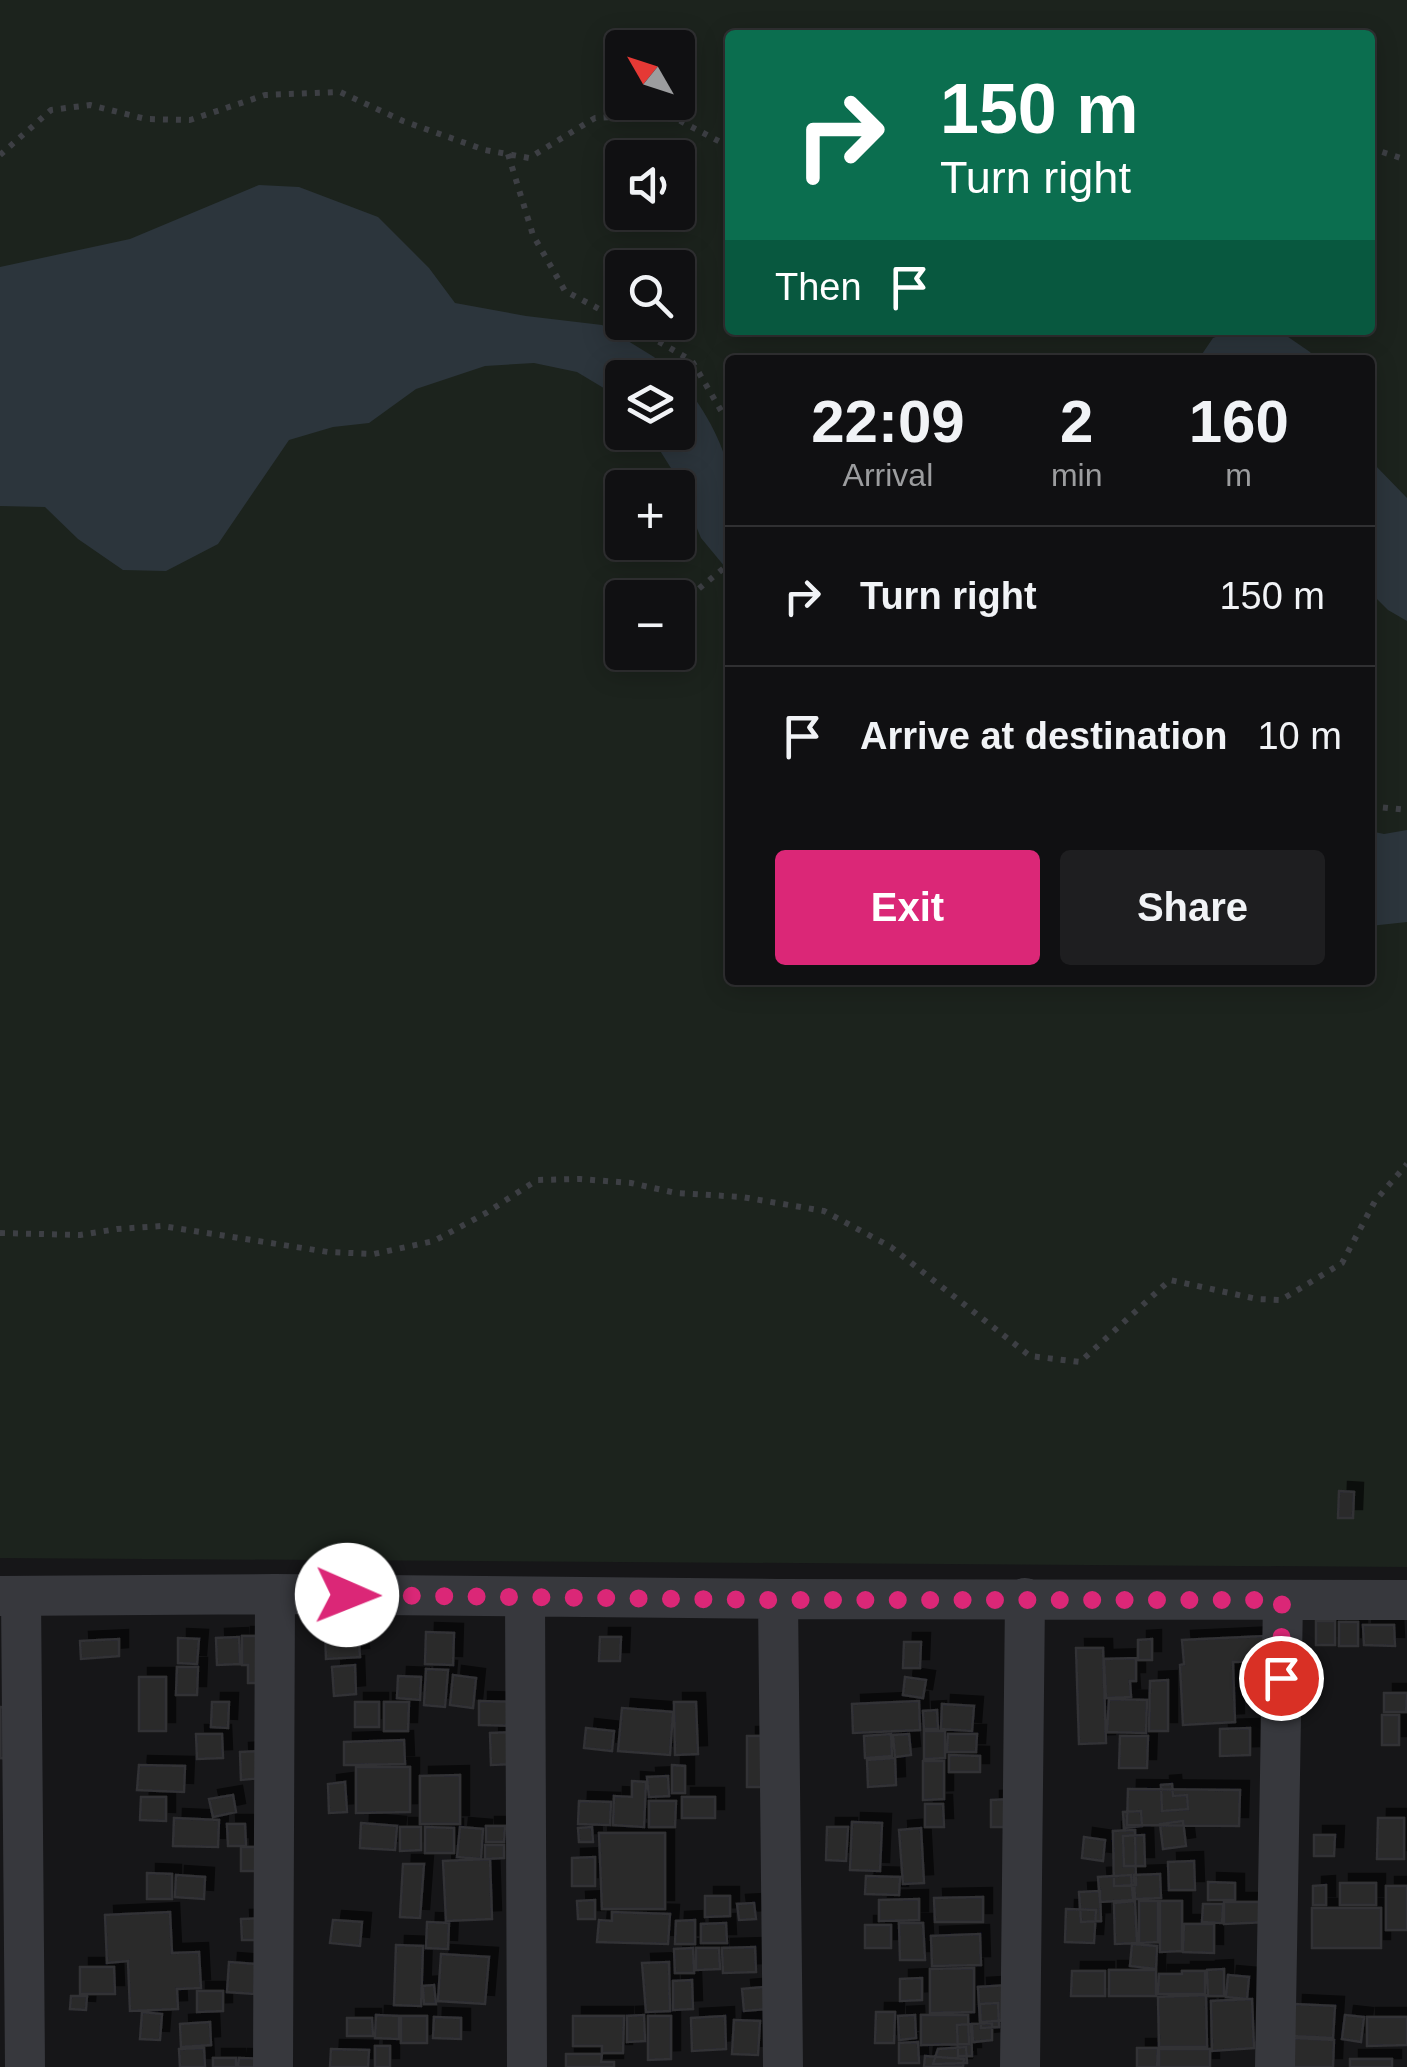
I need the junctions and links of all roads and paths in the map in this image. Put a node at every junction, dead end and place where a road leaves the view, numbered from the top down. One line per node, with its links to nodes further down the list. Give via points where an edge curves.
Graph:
1 (725, 144): 4 (path, via 667,114 595,118 530,158)
2 (1375, 150): 5 (path)
3 (0, 154): 4 (path, via 50,110 90,105 146,119 190,120 265,95 340,92 403,122)
4 (508, 154): 6 (path, via 533,235 565,290)
5 (1407, 160)
6 (605, 312)
7 (655, 340): 8 (path, via 692,361)
8 (725, 416)
9 (725, 567): 10 (path)
10 (695, 592)
11 (1375, 807): 12 (path)
12 (1407, 810)
13 (1407, 1164): 14 (path, via 1375,1201 1342,1263 1316,1280 1281,1300 1170,1280 1080,1362 1030,1356 891,1247 824,1210 632,1182 537,1180 434,1241 374,1254 162,1226)
14 (0, 1234)
15 (275, 1594): 16 (street); 17 (street); 23 (street)
16 (10, 1596): 22 (street)
17 (525, 1598): 19 (street); 24 (street)
18 (1024, 1598): 19 (street); 20 (street); 26 (street)
19 (778, 1600): 25 (street)
20 (1282, 1600): 21 (street); 27 (street)
21 (1407, 1600)
22 (25, 2067)
23 (273, 2067)
24 (527, 2067)
25 (783, 2067)
26 (1020, 2067)
27 (1275, 2067)

